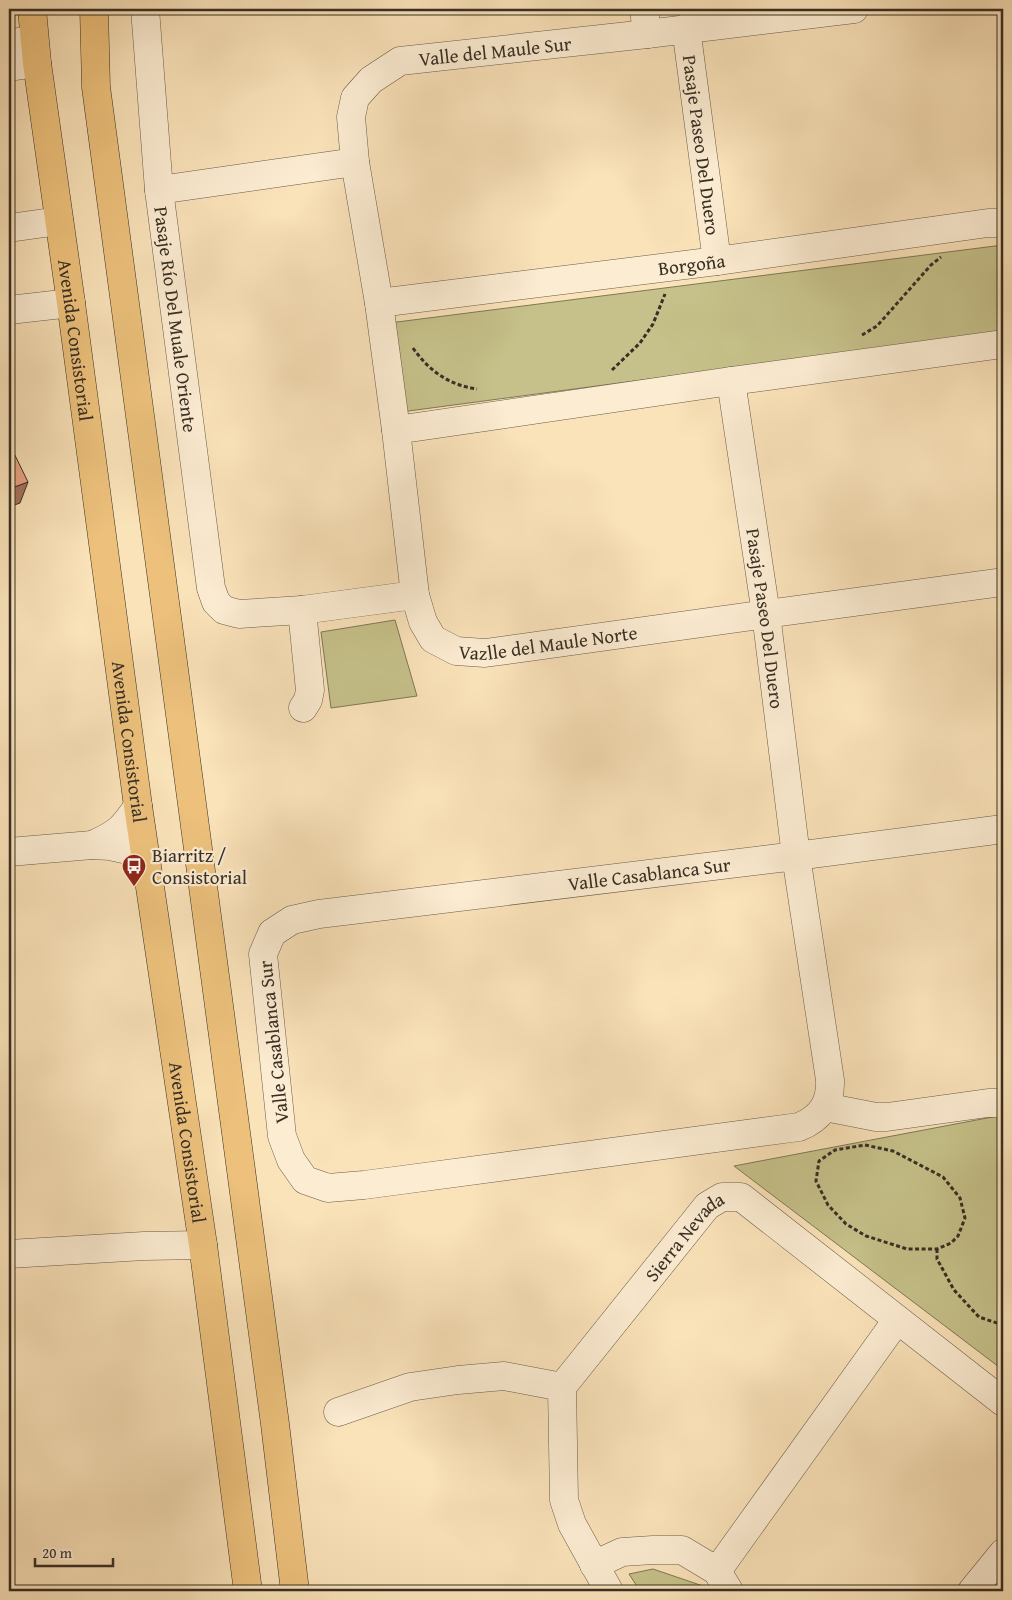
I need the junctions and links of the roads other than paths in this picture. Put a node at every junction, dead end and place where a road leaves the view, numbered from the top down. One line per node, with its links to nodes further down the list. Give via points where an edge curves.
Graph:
1 (32, 9): 8 (main road, Avenida Consistorial)
2 (94, 9): 46 (main road, via 96,87)
3 (144, 9): 11 (street, Pasaje Río Del Muale Oriente)
4 (854, 9): 5 (street, Valle del Maule Sur)
5 (744, 16): 7 (street, Valle del Maule Sur)
6 (646, 22): 7 (street, Valle del Maule Sur); 10 (street, Valle del Maule Sur, via 400,61 371,80 356,98 351,117)
7 (686, 28): 16 (street, Pasaje Paseo Del Duero)
8 (27, 49): 9 (street); 13 (main road, Avenida Consistorial)
9 (9, 67)
10 (355, 162): 11 (street); 18 (street, Valle del Maule Sur)
11 (159, 190): 25 (street, Pasaje Río Del Muale Oriente, via 211,588 216,602 224,610 239,614)
12 (9, 211): 13 (street)
13 (58, 213): 15 (street); 17 (main road, Avenida Consistorial)
14 (1003, 223): 16 (street, Borgoña)
15 (9, 228)
16 (717, 261): 18 (street, Borgoña)
17 (71, 303): 19 (street); 28 (main road, Avenida Consistorial)
18 (379, 303): 22 (street, Vazlle del Maule Norte)
19 (9, 310)
20 (1003, 344): 21 (street)
21 (732, 381): 22 (street); 26 (street, Pasaje Paseo Del Duero)
22 (396, 430): 24 (street, Vazlle del Maule Norte)
23 (1003, 582): 26 (street, Vazlle del Maule Norte)
24 (415, 595): 25 (street); 26 (street, Vazlle del Maule Norte, via 423,622 433,639 456,651 485,653)
25 (302, 610): 27 (street, via 310,690)
26 (766, 614): 33 (street, Pasaje Paseo Del Duero)
27 (303, 708)
28 (138, 806): 30 (street, via 122,828); 32 (main road, Avenida Consistorial)
29 (1003, 828): 33 (street, Valle Casablanca Sur)
30 (92, 845): 31 (street); 32 (street, via 110,846)
31 (9, 852)
32 (145, 856): 36 (main road, Avenida Consistorial)
33 (796, 856): 35 (street, Pasaje Paseo Del Duero, via 830,1080); 35 (street, Valle Casablanca Sur, via 319,914 292,920 272,933 263,954 282,1136 290,1160 305,1180 328,1188 799,1127 809,1123)
34 (1003, 1103): 35 (street, via 887,1117)
35 (825, 1107)
36 (202, 1246): 37 (street); 45 (main road, Avenida Consistorial)
37 (9, 1254)
38 (897, 1320): 39 (street, Sierra Nevada, via 741,1197 722,1197 707,1206); 40 (street, Sierra Nevada); 44 (street)
39 (562, 1387): 41 (street, via 504,1376 458,1380 410,1387); 43 (street, via 564,1500 572,1524)
40 (1003, 1402)
41 (338, 1412)
42 (1003, 1553): 48 (street)
43 (594, 1565): 44 (street, via 622,1552 682,1550); 47 (street)
44 (723, 1581)
45 (248, 1591)
46 (295, 1591)
47 (609, 1591)
48 (972, 1591)

